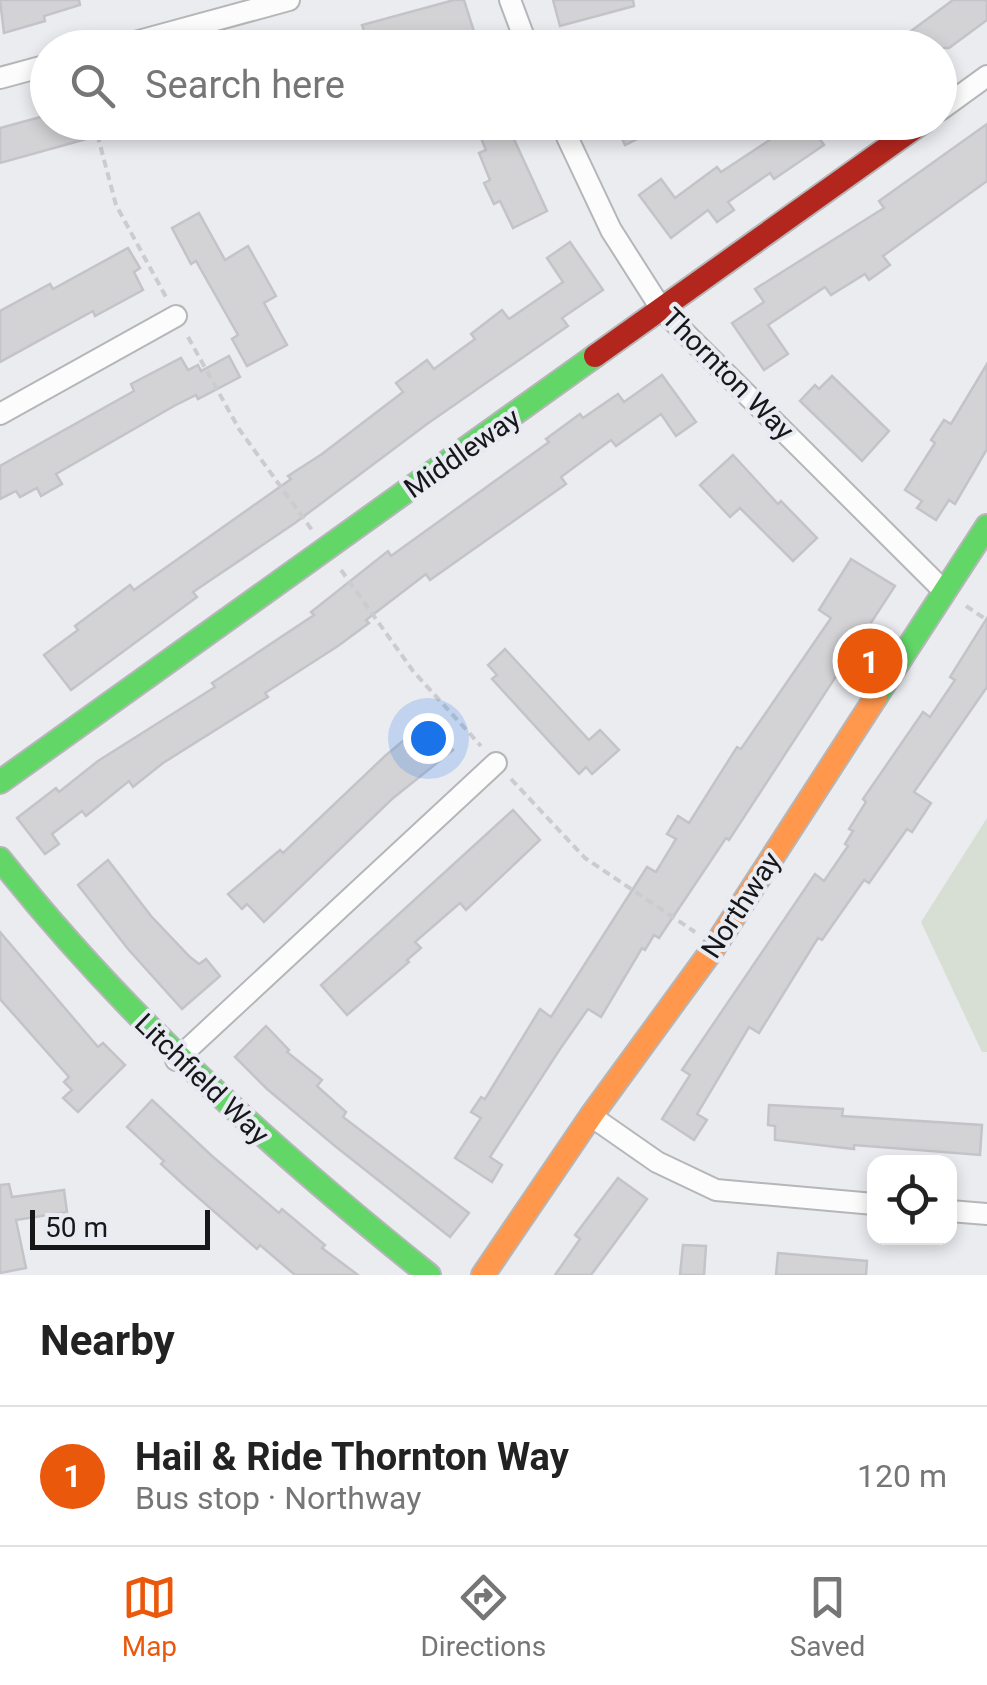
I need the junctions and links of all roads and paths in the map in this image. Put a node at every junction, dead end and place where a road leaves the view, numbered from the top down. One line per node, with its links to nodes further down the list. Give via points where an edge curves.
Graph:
1 (289, 0): 3 (street)
2 (510, 0): 4 (street)
3 (179, 30)
4 (521, 30)
5 (30, 70): 7 (street)
6 (987, 76): 8 (street)
7 (0, 78)
8 (957, 98)
9 (99, 140): 13 (path, via 116,205)
10 (568, 140): 12 (street, Thornton Way, via 611,230)
11 (898, 140): 12 (street, Middleway)
12 (662, 310): 16 (street, Middleway); 17 (street, Thornton Way)
13 (176, 316): 14 (street); 16 (path, via 238,429)
14 (0, 414)
15 (987, 526): 17 (street, Northway)
16 (326, 549): 18 (path, via 413,670); 19 (street, Middleway)
17 (944, 590): 21 (street, Northway)
18 (496, 763): 21 (path, via 585,858); 22 (street)
19 (0, 782)
20 (0, 859): 22 (street, Litchfield Way)
21 (716, 946): 23 (street, Northway)
22 (176, 1060): 27 (street, Litchfield Way)
23 (591, 1116): 24 (street, via 657,1162 716,1190); 28 (street, Northway)
24 (867, 1203)
25 (957, 1211): 26 (street)
26 (987, 1214)
27 (429, 1275)
28 (484, 1275)

